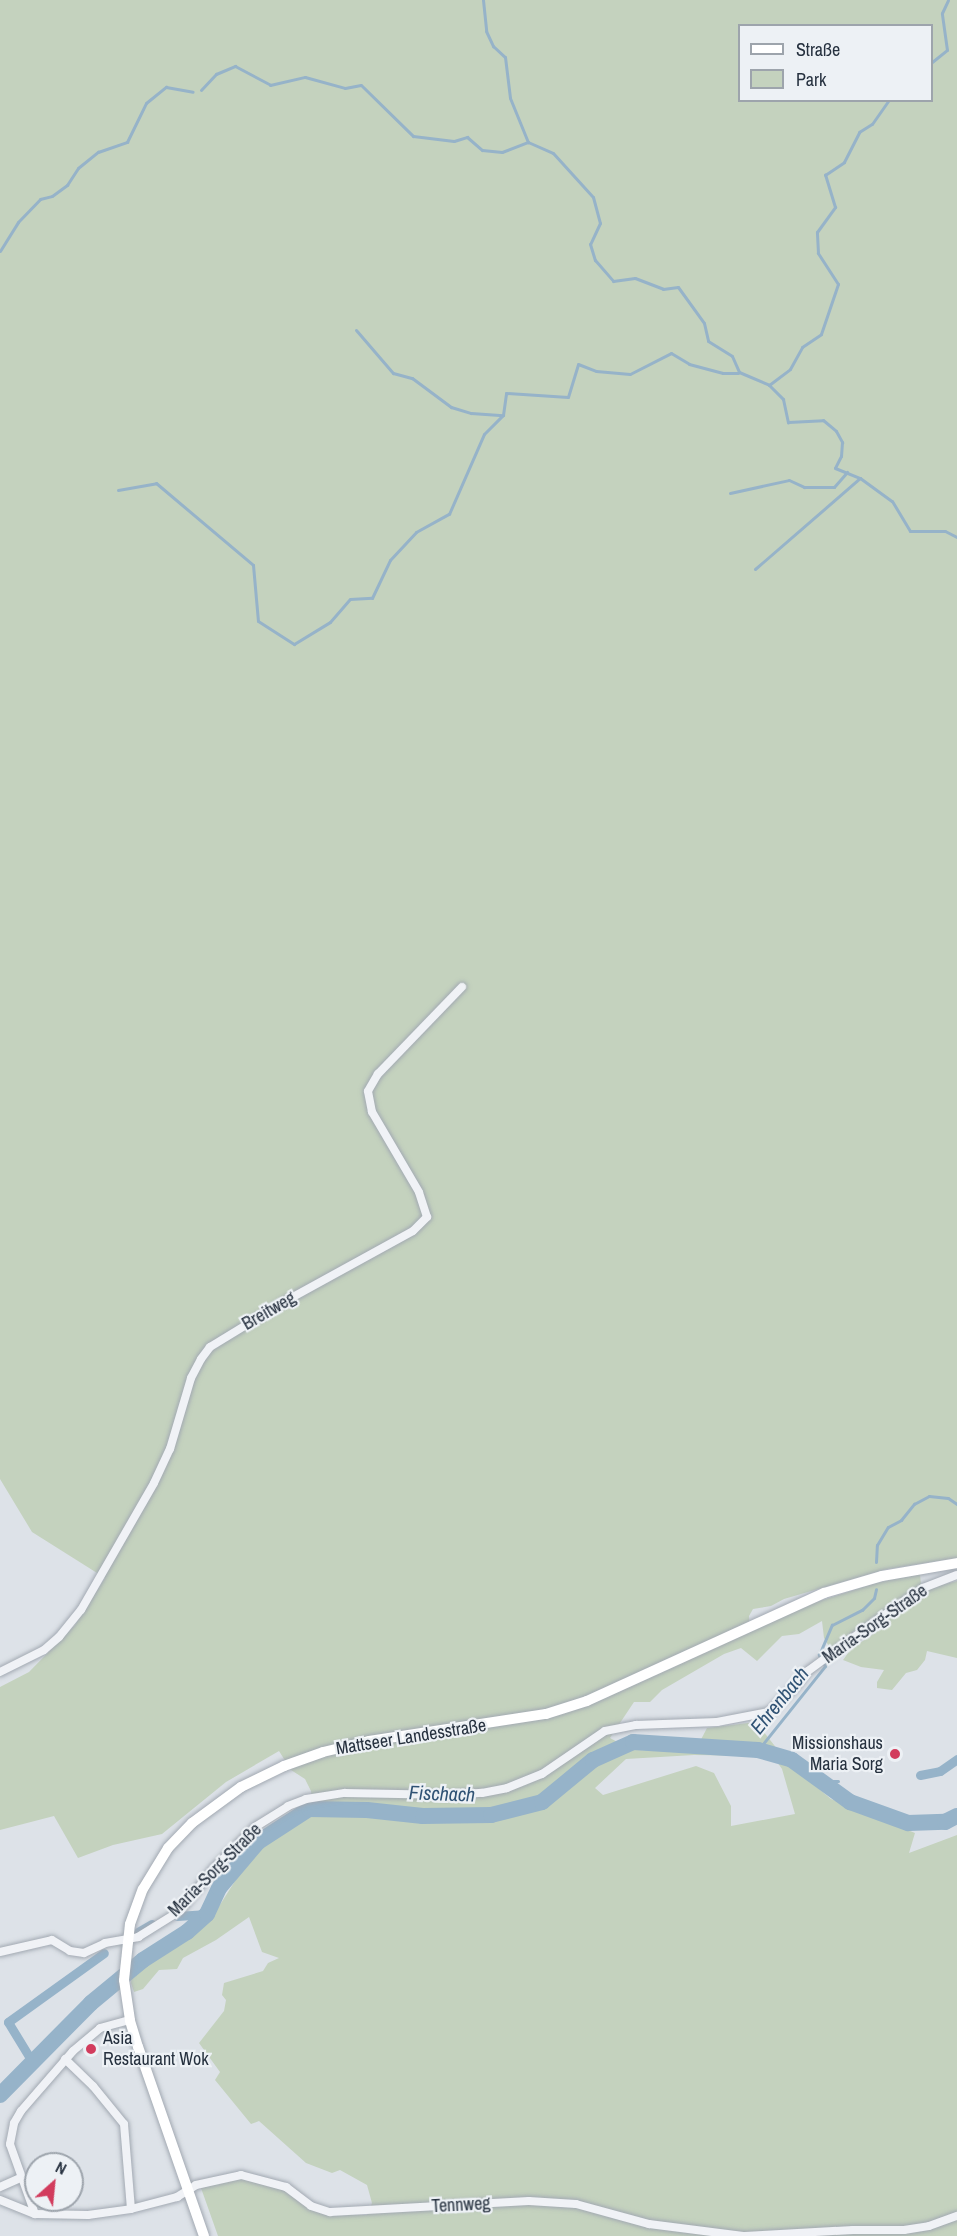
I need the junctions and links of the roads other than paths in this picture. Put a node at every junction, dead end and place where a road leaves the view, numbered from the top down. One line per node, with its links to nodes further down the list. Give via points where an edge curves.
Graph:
1 (462, 987): 4 (street, Breitweg, via 378,1074 368,1091 372,1112 418,1192 427,1217 412,1231 210,1347 191,1378 170,1449 154,1483 81,1610 44,1650)
2 (957, 1563): 5 (main road, Mattseer Landesstraße, via 882,1576 824,1593 587,1701 546,1714 369,1741 284,1766 216,1804 177,1837 143,1889)
3 (957, 1575): 5 (street, Maria-Sorg-Straße, via 923,1588 827,1656 769,1712 717,1722 636,1725 605,1731 542,1774 507,1788 451,1795 345,1792 306,1799 270,1816 240,1839 180,1911)
4 (0, 1672)
5 (127, 1941): 6 (street, Maria-Sorg-Straße, via 105,1943 84,1953 70,1951 52,1940); 7 (main road, Mattseer Landesstraße, via 125,1995)
6 (0, 1952)
7 (130, 2020): 8 (street, via 100,2028); 11 (main road, Mattseer Landesstraße)
8 (65, 2059): 9 (street, via 14,2123 10,2144); 13 (street, via 124,2124)
9 (22, 2177): 10 (street); 14 (street)
10 (0, 2187)
11 (188, 2191): 13 (street, Tennweg); 16 (main road, Mattseer Landesstraße); 17 (street, Tennweg, via 212,2180 241,2175 286,2187 311,2206 330,2212 529,2201 576,2204 650,2224)
12 (0, 2200): 14 (street)
13 (131, 2209): 14 (street, Tennweg, via 88,2215)
14 (35, 2214)
15 (957, 2216): 17 (street, Tennweg, via 904,2230)
16 (204, 2236)
17 (744, 2236)

